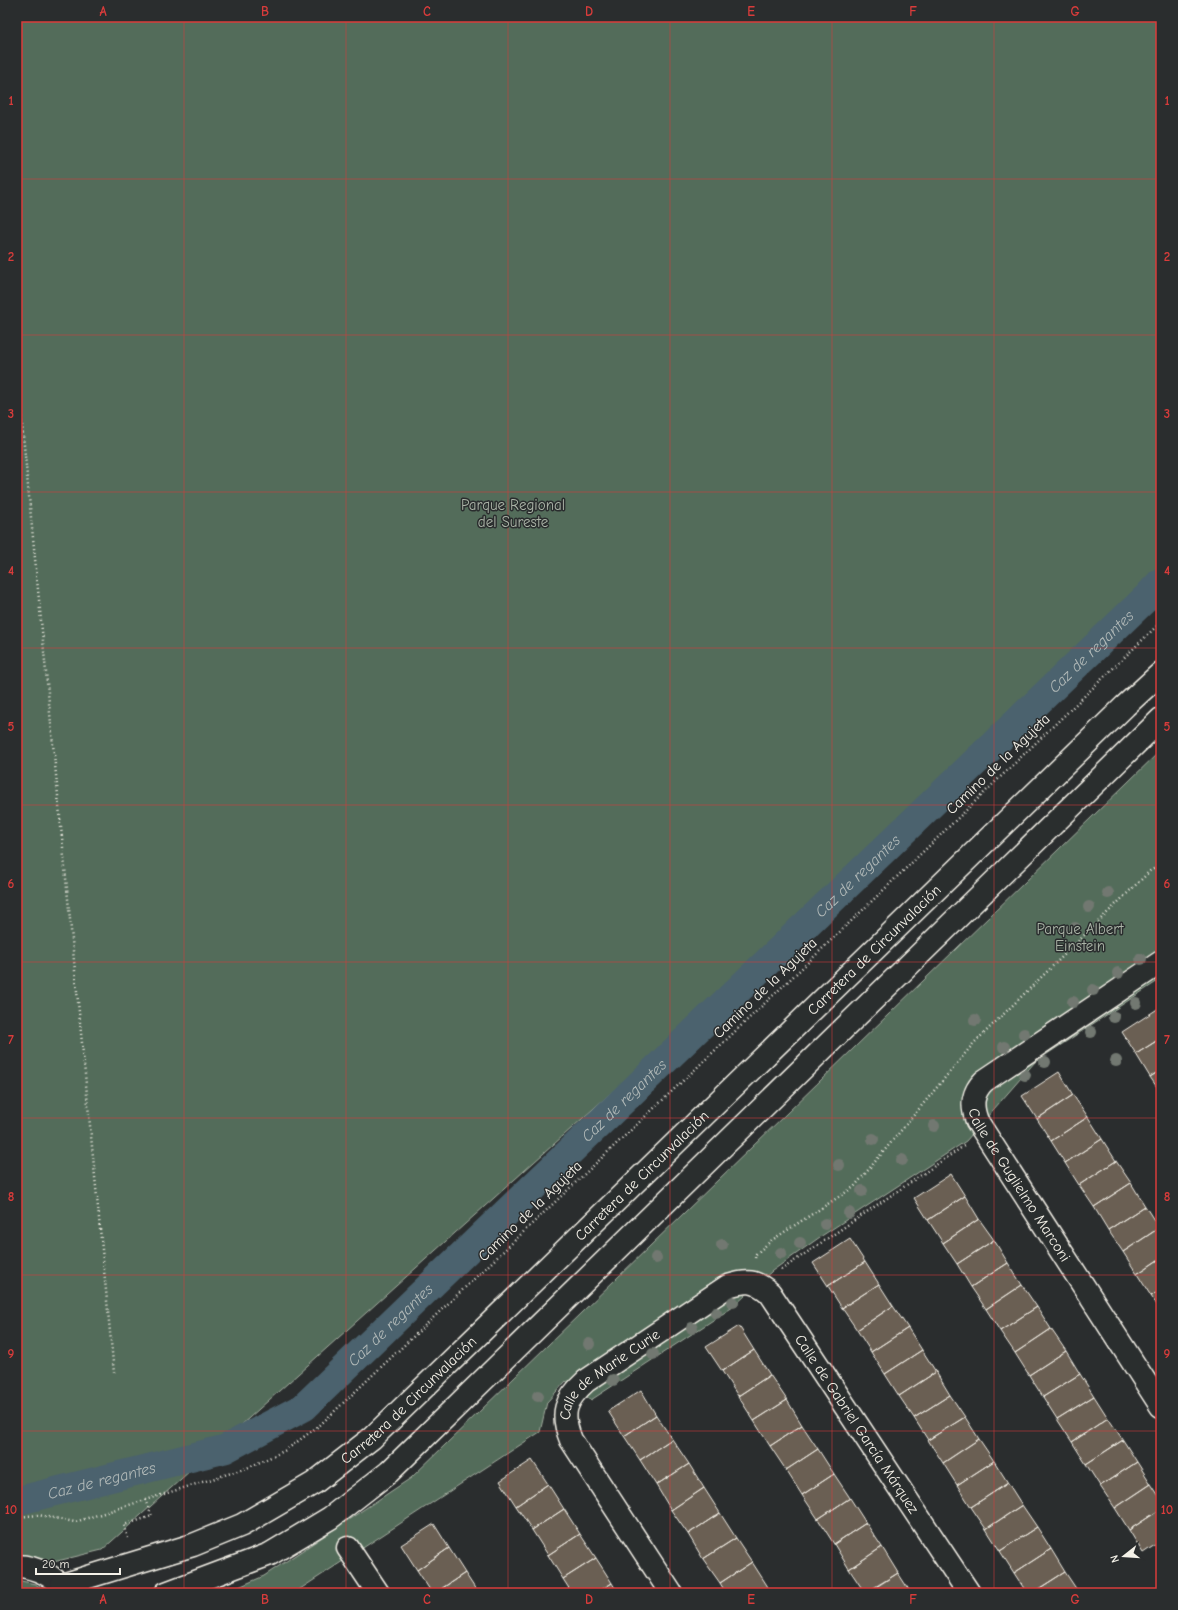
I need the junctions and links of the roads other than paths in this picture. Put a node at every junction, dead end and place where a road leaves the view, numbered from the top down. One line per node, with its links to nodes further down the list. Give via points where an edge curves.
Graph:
1 (1161, 673): 8 (main road, Carretera de Circunvalación, via 372,1438 314,1483 242,1525 193,1545)
2 (1161, 719): 9 (main road, via 388,1472 330,1518 270,1554)
3 (1161, 962): 5 (main road, Calle de Guglielmo Marconi, via 984,1081 974,1095 972,1109 977,1121)
4 (728, 1286): 11 (main road, Calle de Marie Curie, via 586,1381 573,1392 564,1414 565,1427 571,1440); 12 (main road, Calle de Gabriel García Márquez, via 750,1282 761,1285 770,1293)
5 (1161, 1406)
6 (348, 1548): 10 (main road)
7 (17, 1566): 8 (main road, via 27,1566 46,1573)
8 (65, 1589)
9 (166, 1593)
10 (378, 1593)
11 (671, 1593)
12 (969, 1593)

